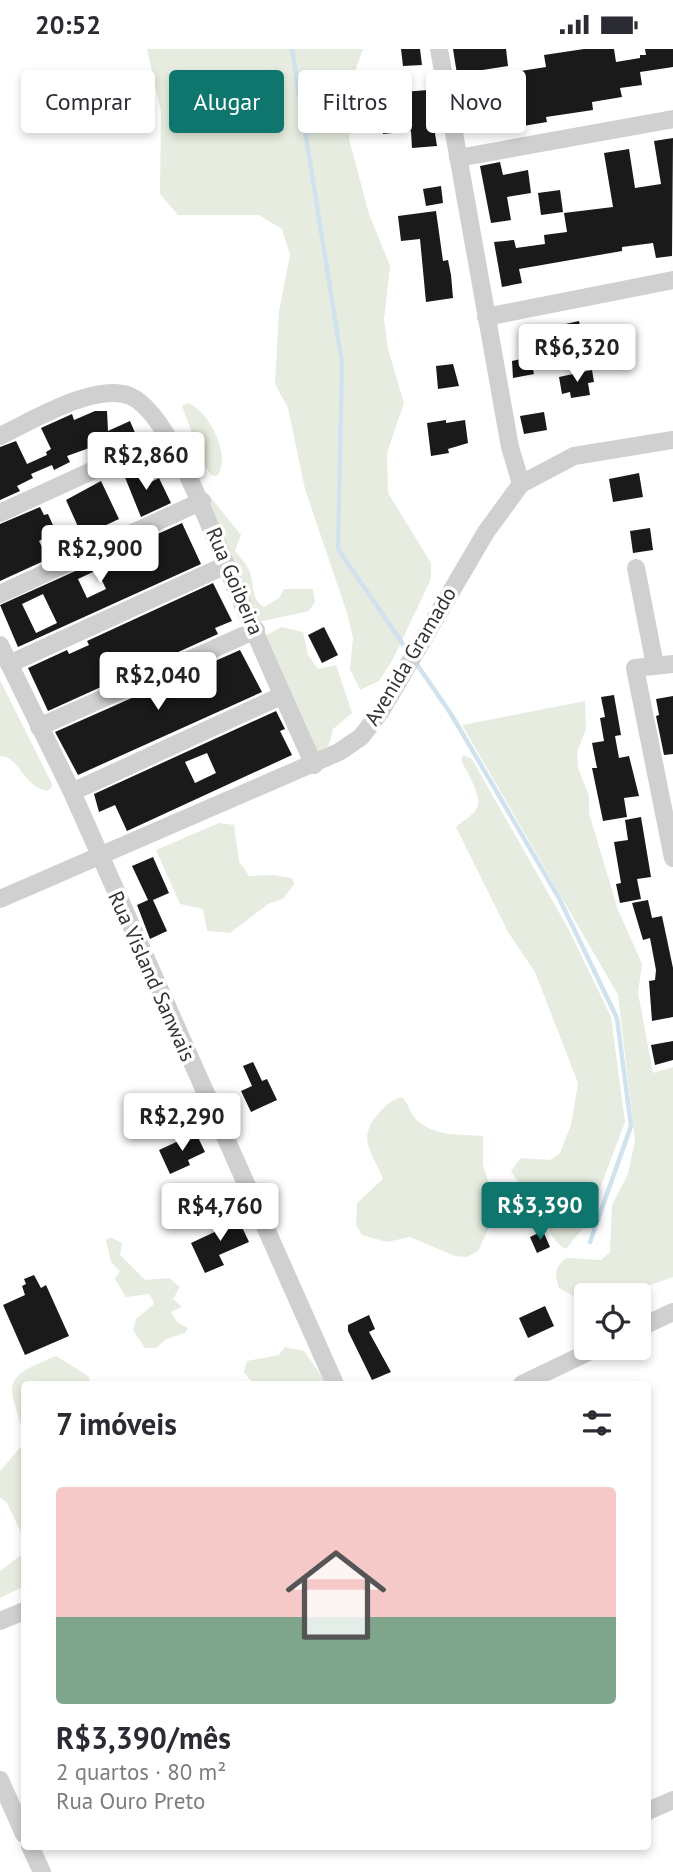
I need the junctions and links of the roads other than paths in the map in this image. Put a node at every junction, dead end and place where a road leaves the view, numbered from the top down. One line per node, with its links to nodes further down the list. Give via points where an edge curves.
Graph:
1 (439, 49): 3 (street)
2 (673, 119): 3 (street)
3 (458, 158): 5 (street)
4 (673, 280): 5 (street)
5 (486, 317): 9 (street, via 509,447)
6 (0, 436): 7 (street, Rua Goibeira, via 88,396 116,394 142,403)
7 (166, 436): 10 (street, Rua Goibeira); 11 (street)
8 (673, 440): 9 (street, Avenida Gramado, via 574,456)
9 (521, 484): 21 (street, Avenida Gramado, via 486,532 381,711 361,737)
10 (202, 501): 12 (street, Rua Goibeira); 14 (street)
11 (0, 513)
12 (226, 565): 15 (street, Rua Goibeira); 17 (street)
13 (636, 568): 18 (street)
14 (0, 594)
15 (256, 630): 19 (street, Rua Goibeira); 20 (street)
16 (0, 645): 17 (street, Rua Visland Sanwais)
17 (9, 664): 20 (street, Rua Visland Sanwais)
18 (664, 665): 24 (street, via 635,668)
19 (283, 695): 21 (street, Rua Goibeira); 22 (street)
20 (39, 727): 22 (street, Rua Visland Sanwais)
21 (314, 765): 23 (street, Avenida Gramado)
22 (72, 792): 23 (street, Rua Visland Sanwais)
23 (98, 857): 25 (street, Avenida Gramado); 29 (street, Rua Visland Sanwais)
24 (673, 858)
25 (0, 899)
26 (673, 1312): 27 (street)
27 (651, 1322)
28 (574, 1359): 30 (street)
29 (334, 1381)
30 (528, 1381)
31 (21, 1612): 32 (street)
32 (0, 1621)
33 (0, 1780): 36 (street)
34 (673, 1800): 35 (street)
35 (651, 1810)
36 (21, 1827)
37 (32, 1850): 38 (street)
38 (42, 1872)

